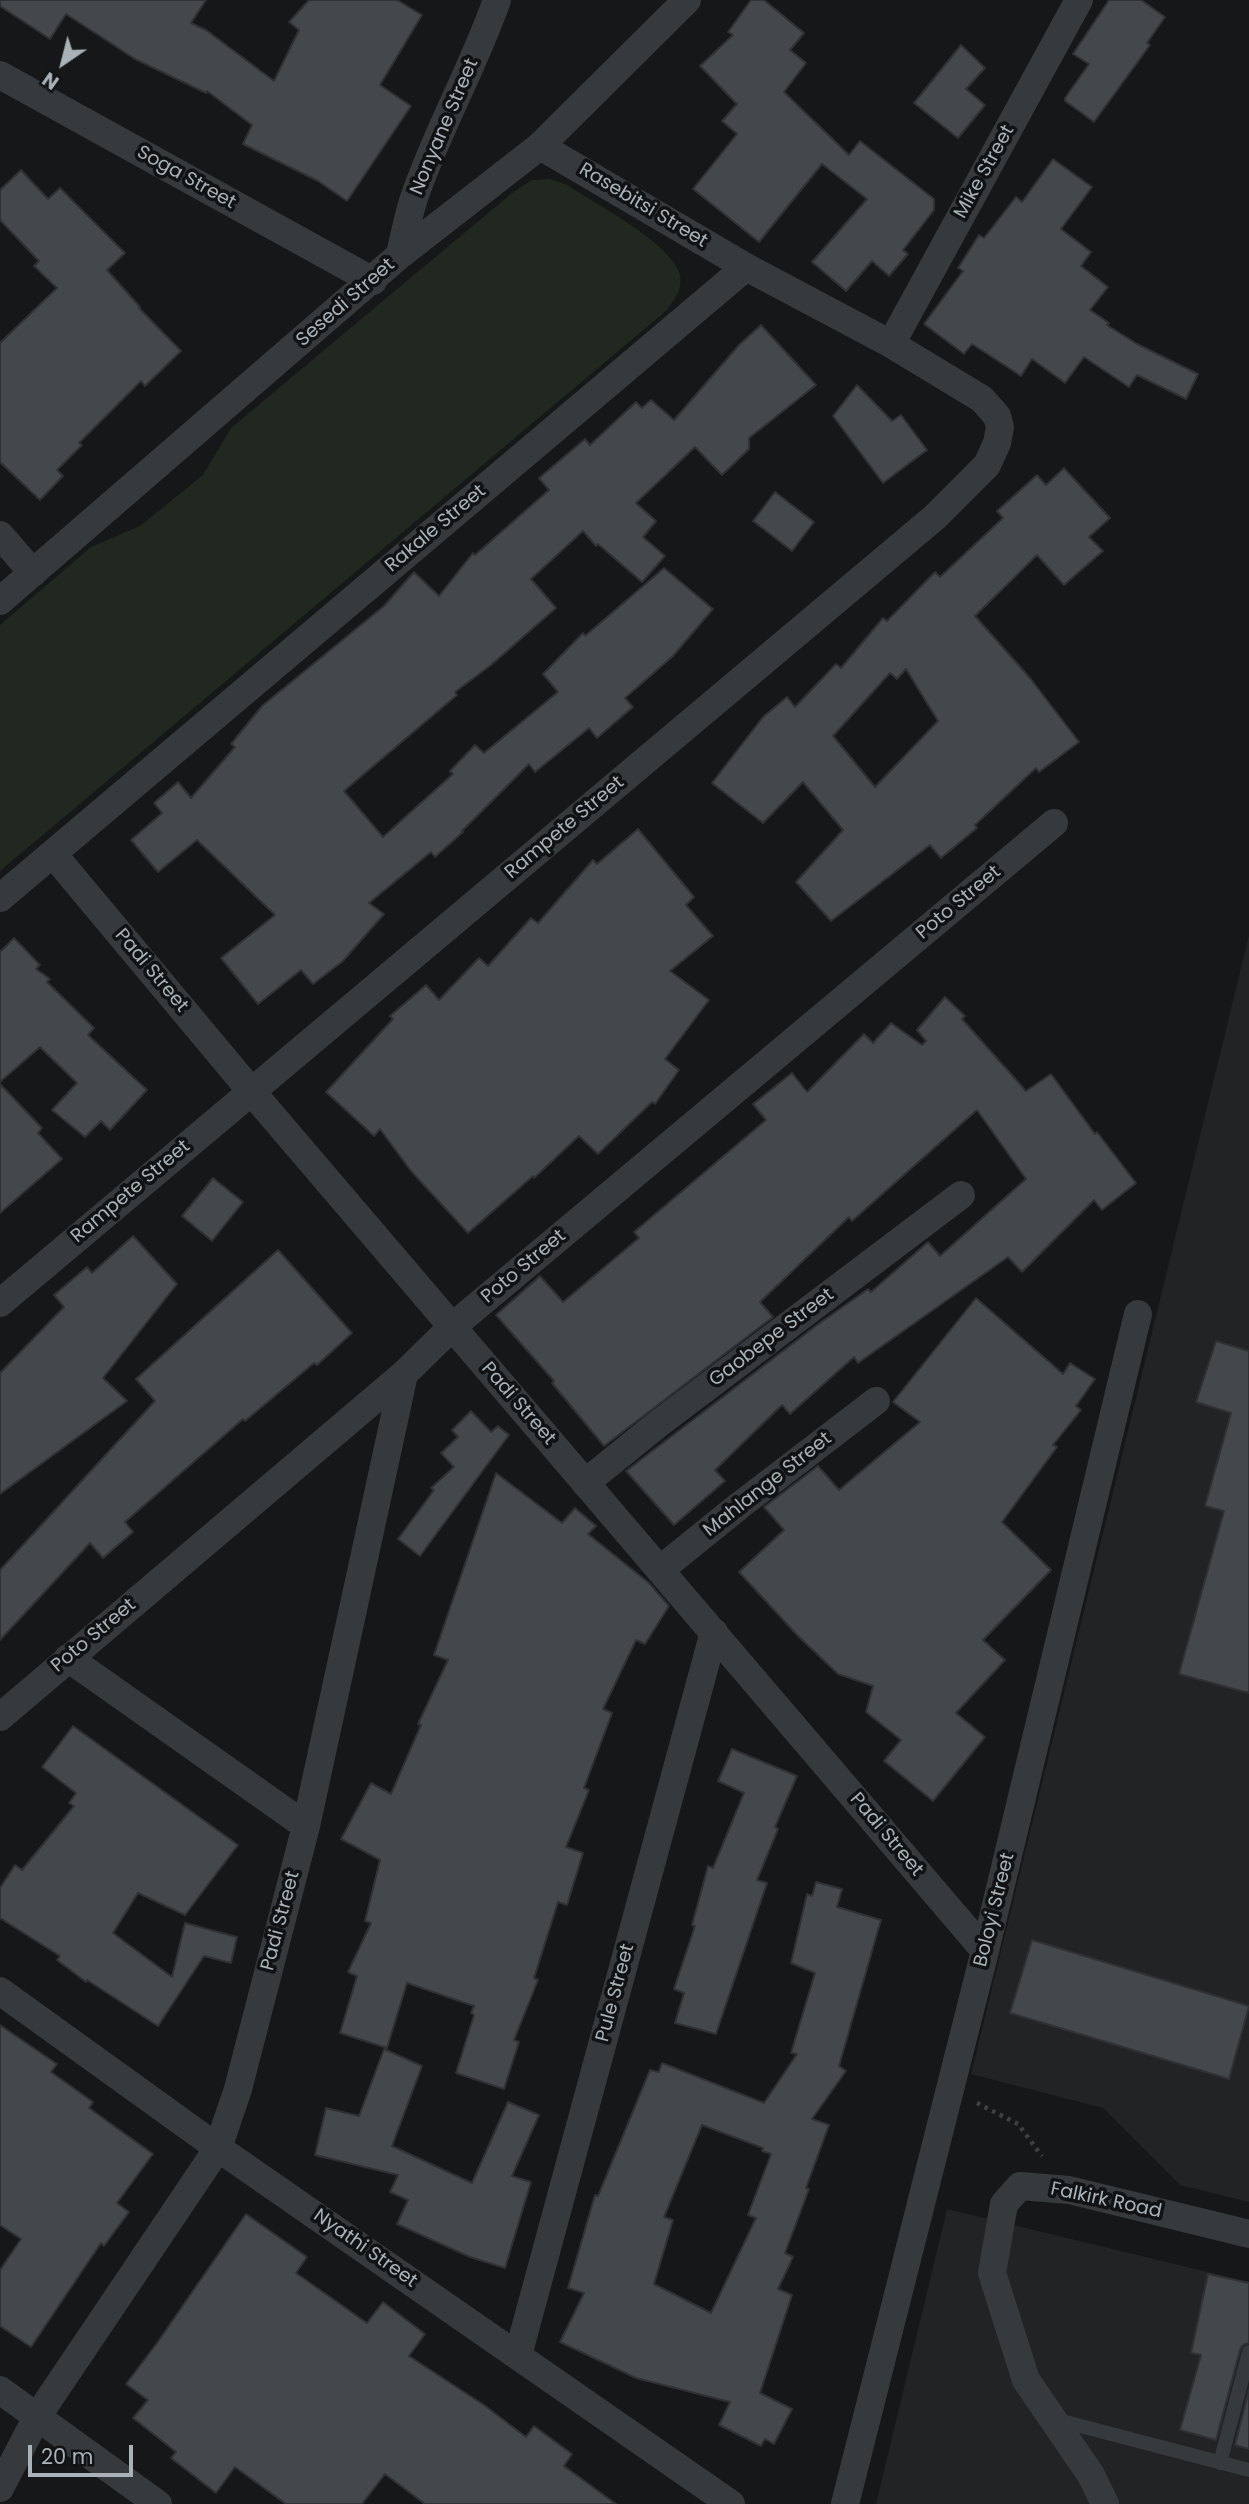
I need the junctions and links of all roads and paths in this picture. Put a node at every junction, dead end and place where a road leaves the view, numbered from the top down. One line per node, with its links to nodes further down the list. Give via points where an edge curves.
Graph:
1 (497, 0): 6 (street, Nonyane Street, via 421,180)
2 (687, 0): 5 (street, Sesedi Street)
3 (1079, 0): 9 (street, Mike Street)
4 (0, 75): 8 (street, Soga Street)
5 (540, 146): 6 (street, Sesedi Street); 7 (street, Rasebitsi Street)
6 (400, 255): 8 (street, Sesedi Street)
7 (746, 267): 9 (street); 14 (street, Rakale Street)
8 (373, 281): 11 (street, Sesedi Street)
9 (891, 344): 16 (street, Rampete Street, via 982,399 997,416 997,443 987,464 935,517)
10 (0, 535): 11 (street)
11 (33, 573): 12 (street, Sesedi Street)
12 (0, 601)
13 (1054, 823): 20 (street, Poto Street)
14 (53, 854): 15 (street, Rakale Street); 16 (street, Padi Street)
15 (0, 898)
16 (251, 1091): 18 (street, Rampete Street); 20 (street, Padi Street)
17 (961, 1195): 23 (street, Gaobepe Street)
18 (0, 1303)
19 (1138, 1314): 29 (street, Boloyi Street)
20 (452, 1327): 21 (street, Poto Street); 23 (street, Padi Street)
21 (404, 1374): 26 (street, Poto Street); 28 (street, Padi Street)
22 (876, 1401): 24 (street, Mahlange Street)
23 (585, 1483): 24 (street, Padi Street)
24 (661, 1569): 25 (street, Padi Street)
25 (714, 1632): 29 (street, Padi Street); 36 (street, Pule Street)
26 (68, 1658): 27 (street, Poto Street); 28 (street)
27 (0, 1717)
28 (306, 1826): 32 (street, Padi Street, via 238,2089)
29 (985, 1951): 31 (street, Boloyi Street)
30 (0, 1991): 32 (street, Nyathi Street)
31 (950, 2088): 33 (path, via 1018,2124); 45 (street, Boloyi Street)
32 (218, 2148): 36 (street, Nyathi Street); 38 (street, Padi Street)
33 (1069, 2190): 34 (street, Falkirk Road); 39 (street, Falkirk Road, via 1020,2186 1004,2204 992,2273 1026,2380)
34 (1249, 2234)
35 (1249, 2352): 40 (lane)
36 (518, 2355): 44 (street, Nyathi Street)
37 (0, 2390): 38 (street)
38 (37, 2417): 42 (street, Padi Street); 43 (street)
39 (1052, 2418): 40 (lane); 46 (street, Falkirk Road)
40 (1220, 2463): 41 (lane)
41 (1249, 2470)
42 (0, 2488)
43 (158, 2504)
44 (732, 2504)
45 (845, 2504)
46 (1105, 2504)

